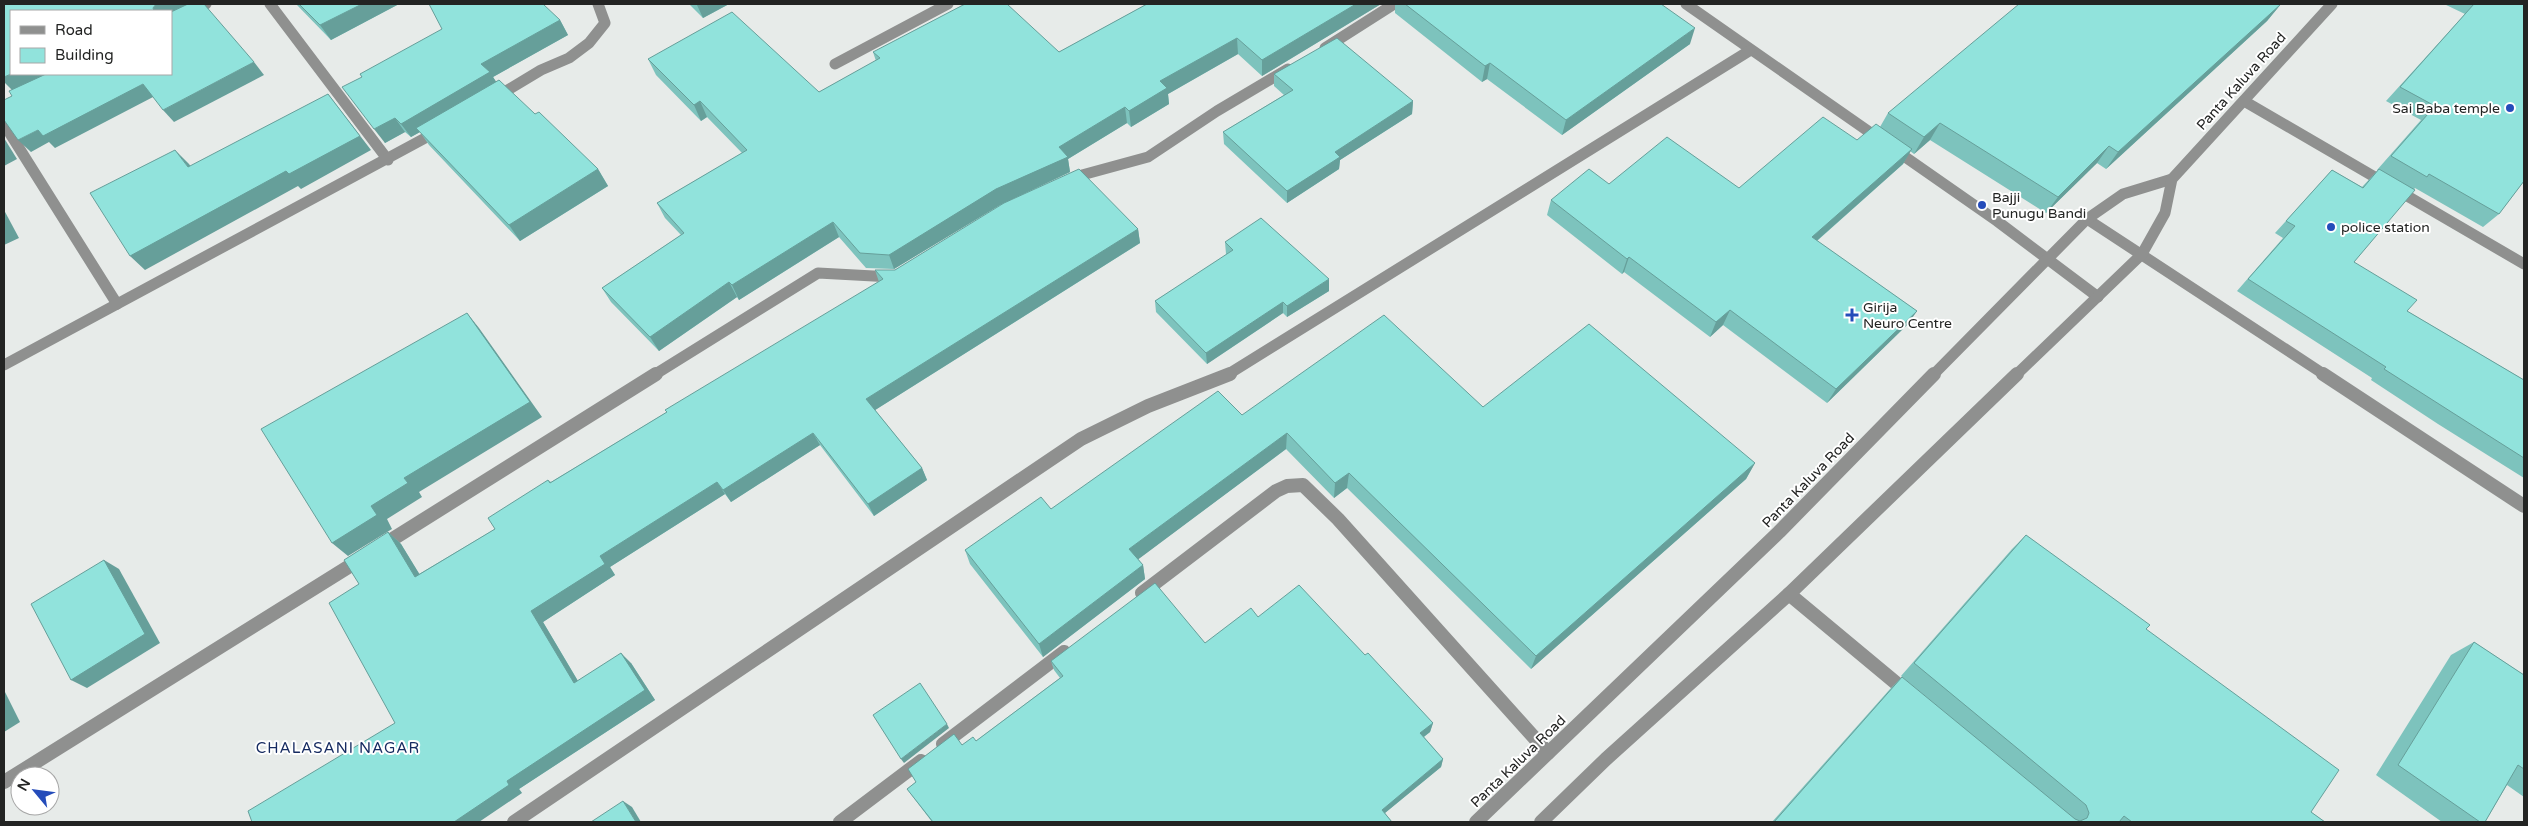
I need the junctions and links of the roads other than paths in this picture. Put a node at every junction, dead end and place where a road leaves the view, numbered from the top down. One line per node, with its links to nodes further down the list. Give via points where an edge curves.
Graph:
1 (206, 4): 8 (street)
2 (270, 4): 17 (street)
3 (598, 4): 14 (street, via 605,23 590,43 569,58 541,70)
4 (948, 4): 12 (street)
5 (1394, 4): 10 (street)
6 (1686, 4): 9 (street)
7 (2332, 4): 13 (street, Panta Kaluva Road)
8 (172, 21)
9 (1749, 51): 22 (street); 35 (street, via 1231,374 1148,406 1081,439)
10 (1317, 52)
11 (1300, 62): 19 (street, via 1148,157 1082,175)
12 (835, 64)
13 (2244, 101): 18 (street, Panta Kaluva Road); 23 (street)
14 (482, 105)
15 (4, 124): 26 (street)
16 (448, 125): 17 (street)
17 (388, 160): 26 (street)
18 (2172, 179): 20 (street, Panta Kaluva Road, via 2123,194); 21 (street, via 2165,214)
19 (1056, 187)
20 (2087, 219): 21 (street); 22 (street, Panta Kaluva Road)
21 (2142, 254): 25 (street); 28 (street)
22 (2047, 257): 25 (street); 33 (street, Panta Kaluva Road, via 1779,532)
23 (2524, 264)
24 (904, 272): 34 (street, via 896,277 818,273)
25 (2098, 297): 29 (street)
26 (117, 304): 27 (street)
27 (4, 365)
28 (2524, 506)
29 (1789, 594): 32 (street); 38 (street)
30 (1133, 599): 33 (street, via 1276,491 1303,485 1345,526)
31 (1078, 642): 36 (street)
32 (1919, 702)
33 (1548, 753): 37 (street, Panta Kaluva Road)
34 (4, 782)
35 (514, 822)
36 (840, 822)
37 (1476, 822)
38 (1541, 822)

